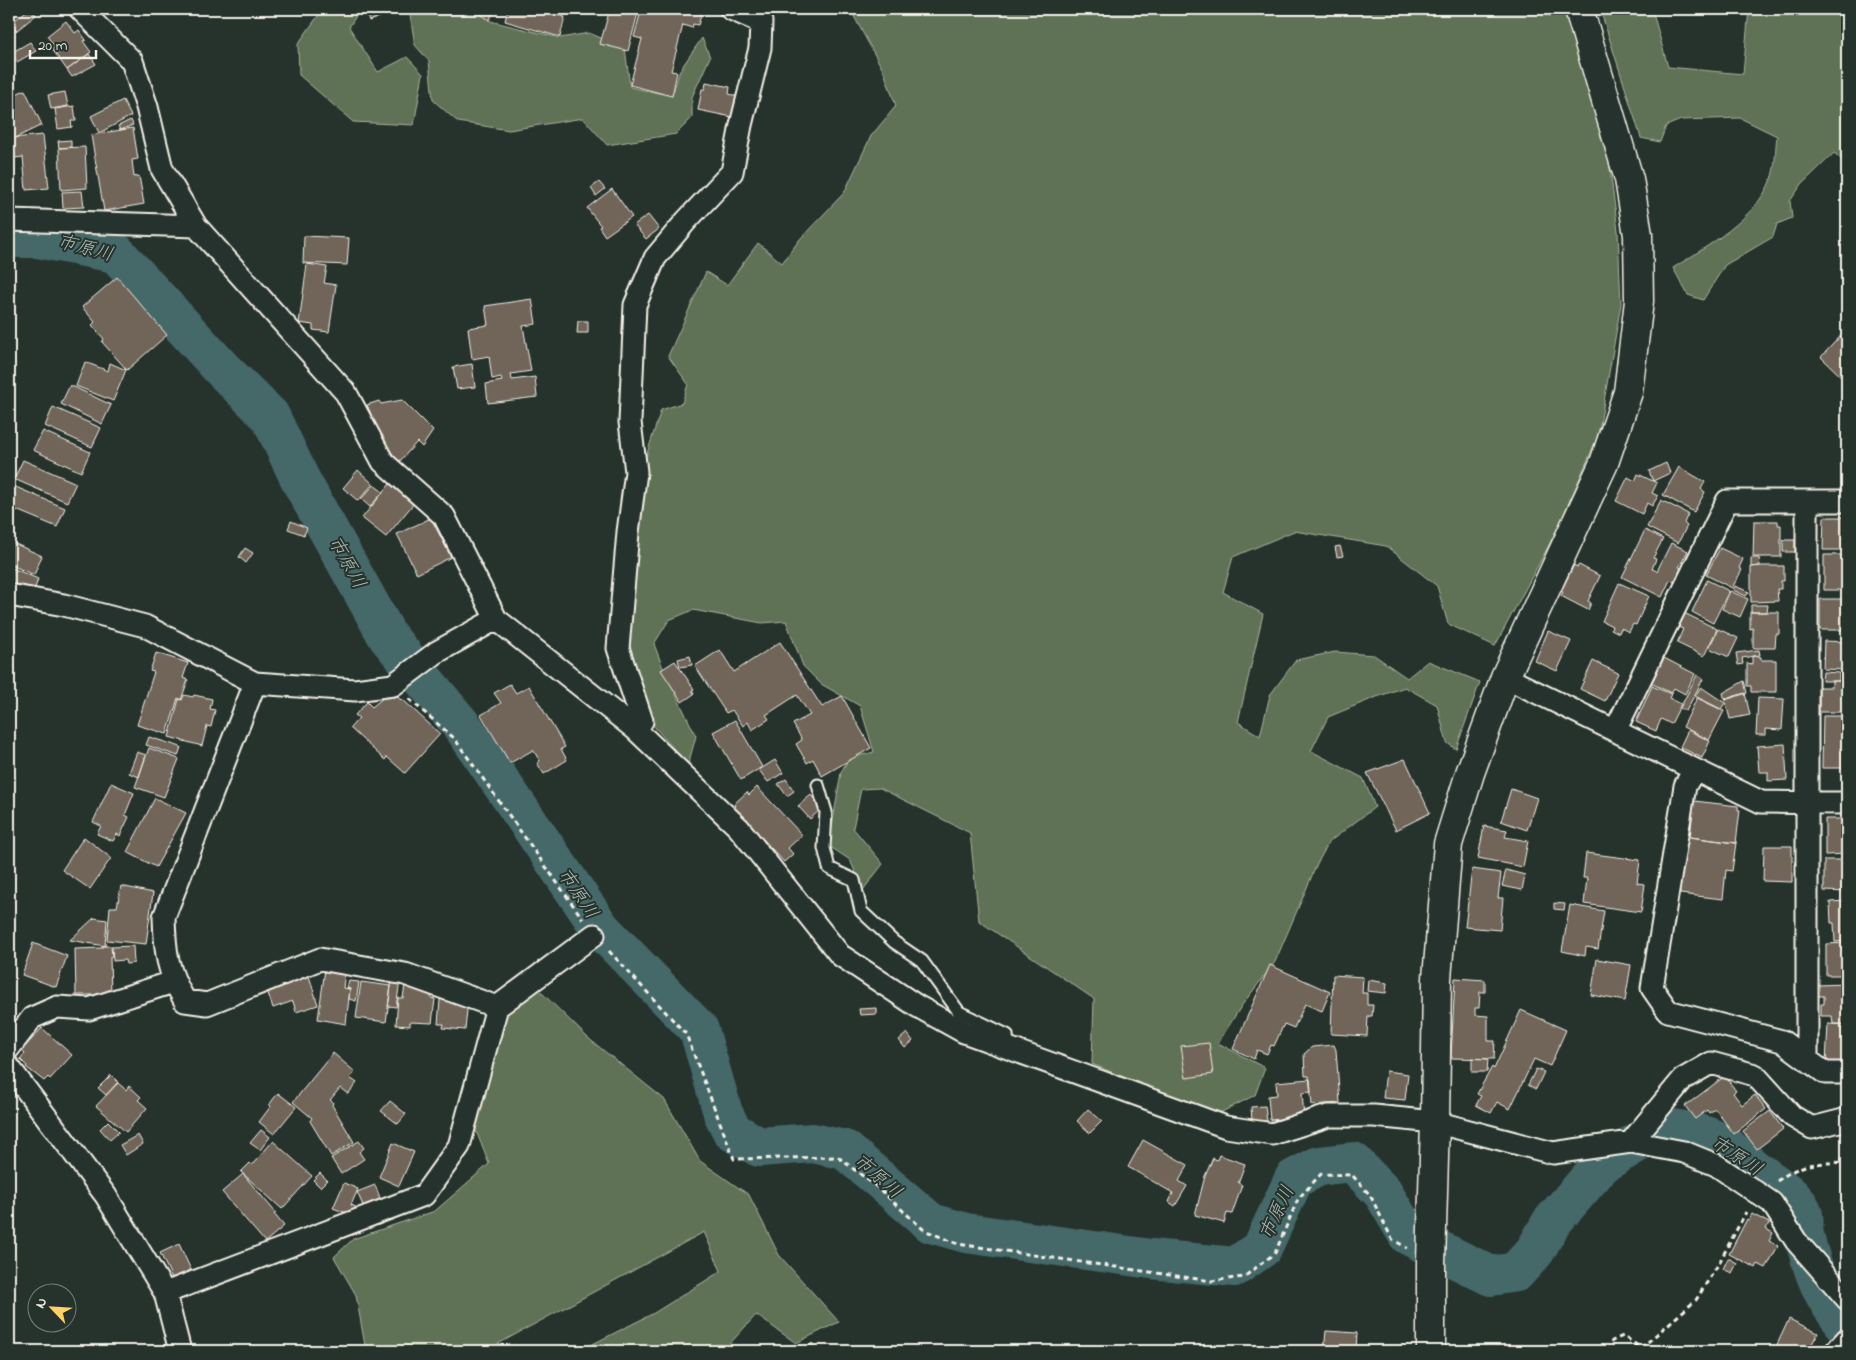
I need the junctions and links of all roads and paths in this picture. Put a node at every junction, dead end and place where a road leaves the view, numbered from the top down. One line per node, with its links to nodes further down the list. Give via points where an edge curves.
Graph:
1 (80, 9): 5 (street, via 132,61 162,169)
2 (731, 9): 13 (street, via 761,22 760,48 732,172 655,258 635,305 630,422 636,472 618,648 642,721)
3 (1579, 9): 10 (street, via 1629,178 1638,235 1639,301 1628,392 1604,463)
4 (9, 220): 5 (street)
5 (196, 226): 9 (street, via 346,393 383,462 444,516)
6 (1807, 501): 7 (street); 14 (street, via 1727,501); 17 (street)
7 (1847, 501)
8 (9, 595): 11 (street, via 64,604 145,626)
9 (496, 619): 12 (street, via 437,652); 13 (street)
10 (1505, 677): 14 (street); 28 (street, via 1448,844 1437,978)
11 (255, 683): 12 (street, via 355,690); 20 (street, via 164,917 165,952)
12 (393, 685): 19 (path, via 454,738)
13 (635, 729): 23 (street, via 739,828 840,955 917,1006 964,1032)
14 (1615, 731): 15 (street)
15 (1694, 770): 17 (street, via 1760,802); 24 (street, via 1685,786 1652,988 1668,1011 1782,1041)
16 (818, 786): 23 (lane, via 826,812 824,848 829,868 854,880 861,911 894,942 922,961 958,1012 1008,1035)
17 (1808, 802): 18 (street); 24 (street)
18 (1847, 803)
19 (594, 935): 21 (street); 32 (path, via 686,1034 734,1159 838,1157 924,1230 958,1244 1211,1281 1244,1277 1275,1253 1298,1199 1321,1174 1352,1175 1370,1195 1392,1239)
20 (173, 982): 21 (street, via 185,1001 207,1004 320,959 406,974); 22 (street, via 89,1009 57,1007 32,1018)
21 (497, 1007): 33 (street, via 458,1146 424,1195)
22 (9, 1048)
23 (1008, 1048): 28 (street, via 1226,1127 1272,1134 1328,1116 1374,1116)
24 (1807, 1059): 26 (street, via 1825,1073)
25 (9, 1067): 33 (street, via 106,1196)
26 (1847, 1073)
27 (1847, 1119): 29 (street, via 1812,1128 1792,1116 1755,1075 1711,1063 1683,1079)
28 (1435, 1122): 29 (street, via 1553,1153); 32 (street)
29 (1631, 1142): 31 (street, via 1684,1152 1716,1164)
30 (1847, 1162): 31 (path, via 1813,1163 1791,1171)
31 (1756, 1192): 34 (street, via 1772,1203 1796,1240); 38 (path, via 1696,1300 1641,1348 1623,1336 1612,1341)
32 (1431, 1263): 37 (street)
33 (164, 1292): 36 (street)
34 (1847, 1299)
35 (1847, 1339): 39 (street)
36 (180, 1351)
37 (1431, 1351)
38 (1606, 1351)
39 (1836, 1351)

